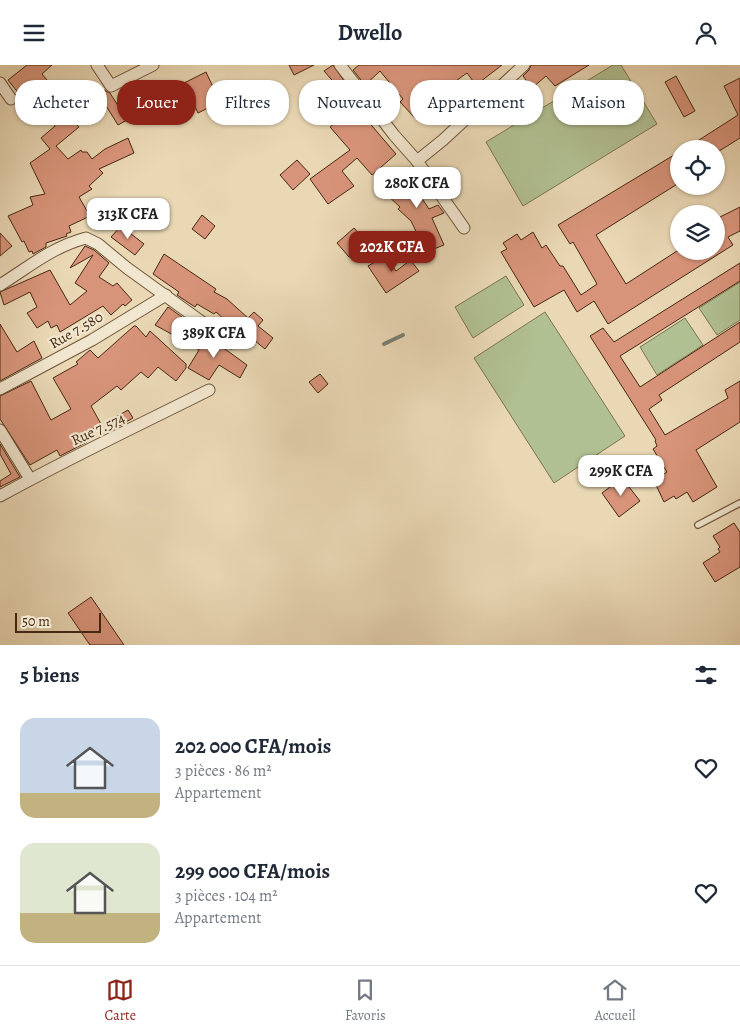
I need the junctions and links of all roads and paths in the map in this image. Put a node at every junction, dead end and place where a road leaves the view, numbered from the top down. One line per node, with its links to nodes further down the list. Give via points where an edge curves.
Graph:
1 (97, 65): 2 (street, via 111,86)
2 (153, 65)
3 (340, 65): 7 (street)
4 (524, 65): 7 (street)
5 (0, 83): 6 (street)
6 (11, 99)
7 (417, 161): 8 (street)
8 (464, 228)
9 (0, 285): 10 (street, via 50,252 86,238)
10 (166, 295): 11 (street); 12 (street, Rue 7.580)
11 (231, 343)
12 (0, 389)
13 (209, 390): 15 (street, Rue 7.574)
14 (0, 430): 15 (street)
15 (30, 479): 16 (street, Rue 7.574)
16 (0, 495)
17 (740, 503): 18 (lane)
18 (698, 525)

